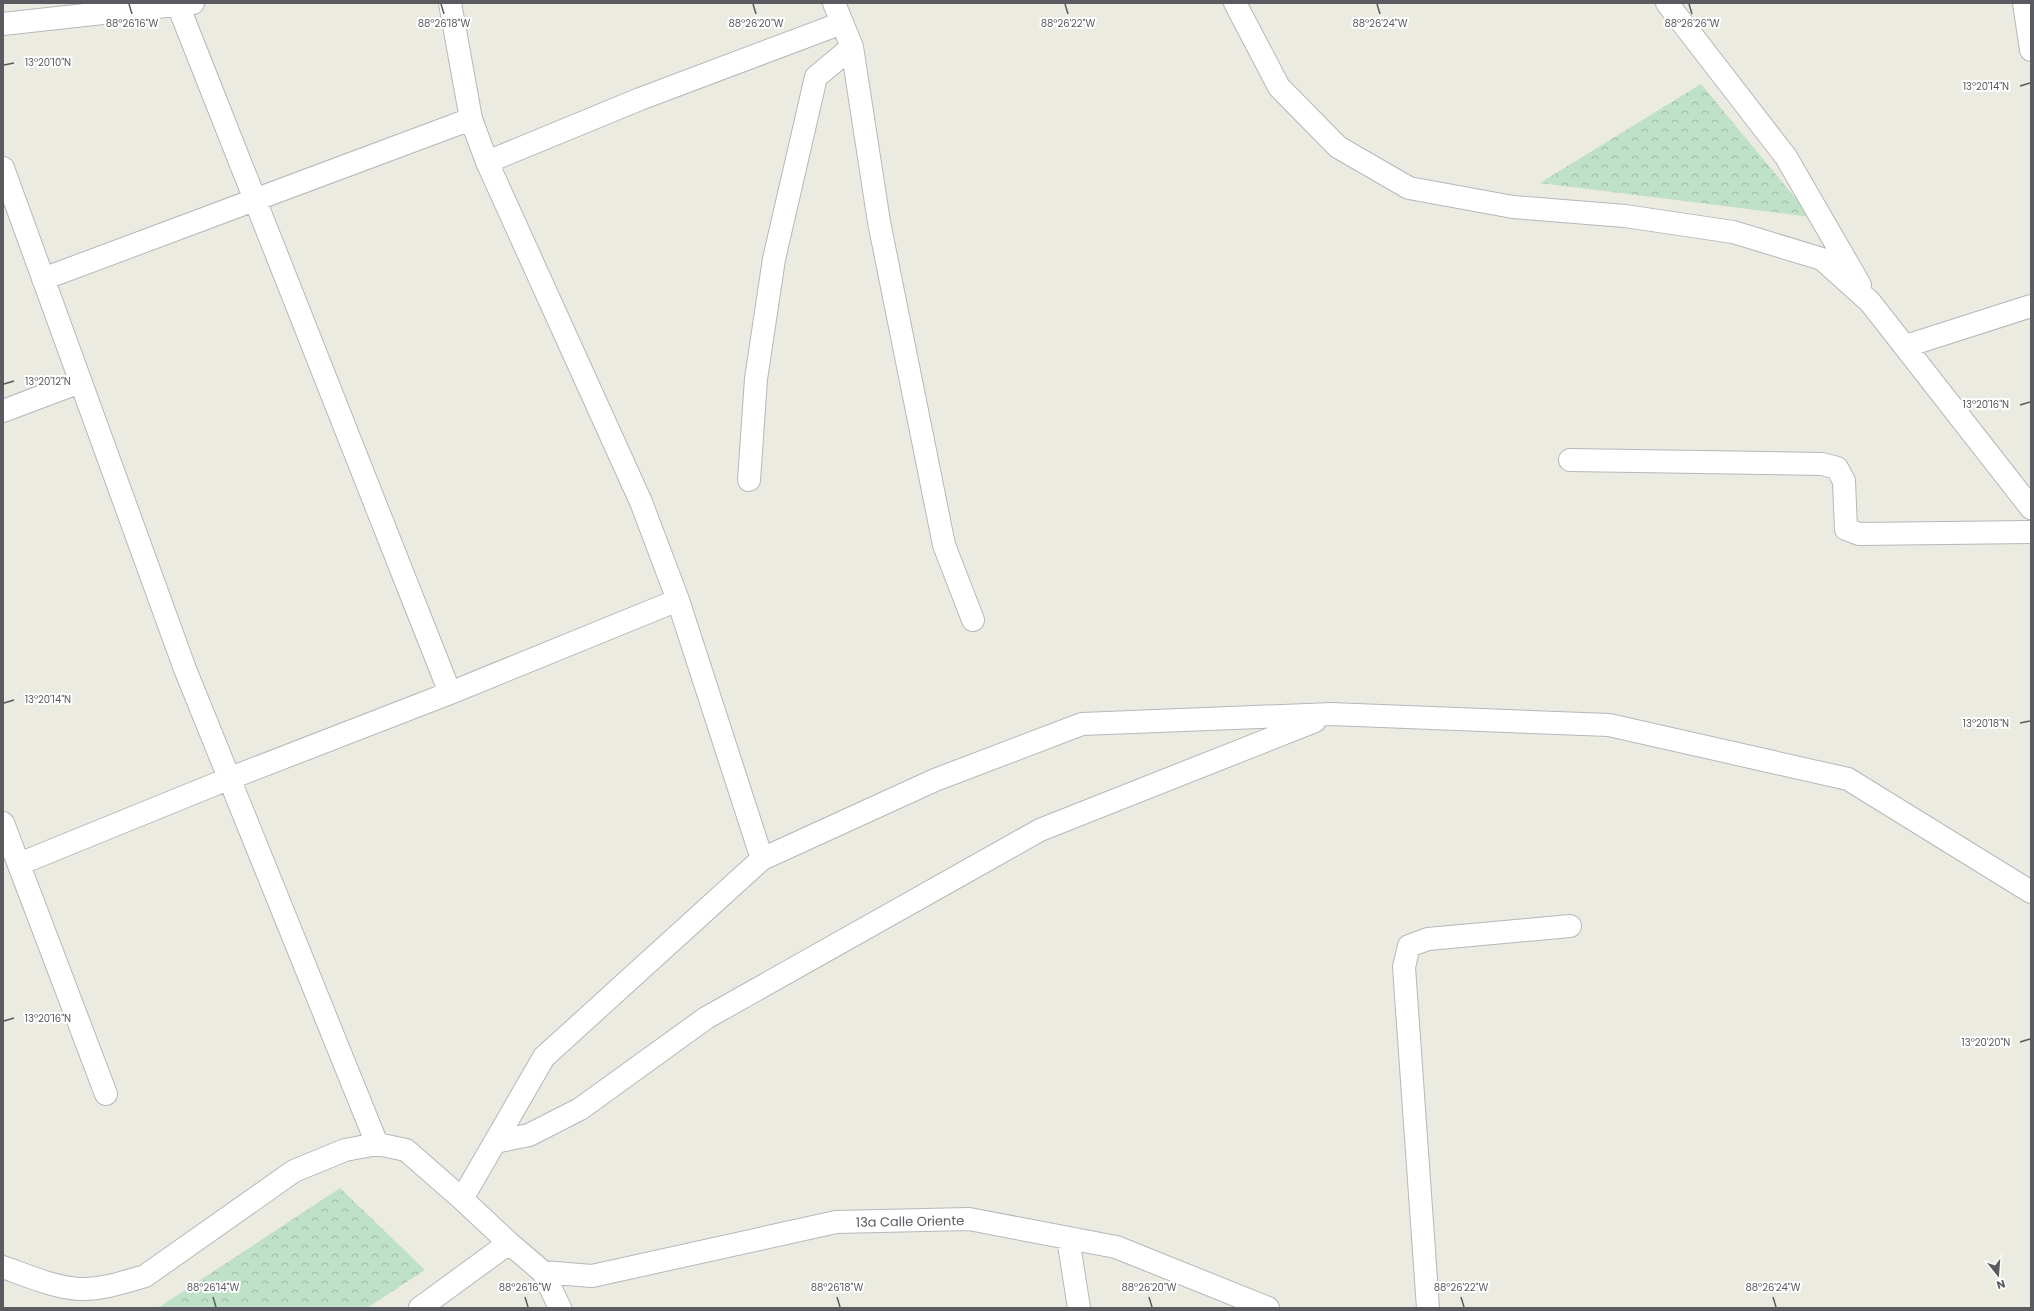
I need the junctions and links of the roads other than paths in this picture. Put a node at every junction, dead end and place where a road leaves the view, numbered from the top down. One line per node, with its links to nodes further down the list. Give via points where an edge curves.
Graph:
1 (450, 3): 11 (street)
2 (834, 3): 7 (street)
3 (1235, 3): 16 (street, via 1279,87 1338,147 1408,188 1513,207 1625,216 1733,232 1822,259)
4 (1667, 3): 16 (street, via 1786,156)
5 (2024, 3): 10 (street)
6 (185, 4): 8 (street); 14 (street)
7 (842, 23): 9 (street); 12 (street, via 640,98)
8 (3, 24)
9 (852, 47): 22 (street, via 816,77 774,259 756,379); 26 (street, via 879,222 944,545)
10 (2031, 50)
11 (471, 119): 12 (street); 14 (street)
12 (487, 162): 25 (street, via 641,502)
13 (3, 168): 15 (street)
14 (255, 200): 15 (street); 27 (street)
15 (43, 279): 19 (street)
16 (1870, 302): 18 (street)
17 (2031, 306): 18 (street)
18 (1906, 346): 23 (street)
19 (80, 382): 20 (street); 29 (street, via 185,670)
20 (3, 411)
21 (1570, 460): 24 (street, via 1822,464 1837,468 1841,475 1844,481 1846,529 1858,534)
22 (749, 480)
23 (2031, 508)
24 (2031, 532)
25 (678, 600): 27 (street); 31 (street)
26 (973, 620)
27 (450, 693): 29 (street)
28 (1331, 714): 31 (street, via 1082,724 935,780); 33 (street, via 1609,725 1848,779); 36 (street, via 1040,830 706,1018 580,1109 529,1135)
29 (228, 778): 32 (street); 37 (street)
30 (3, 823): 32 (street)
31 (762, 859): 36 (street, via 544,1057)
32 (19, 864): 35 (street)
33 (2031, 892)
34 (1570, 926): 47 (street, via 1428,939 1409,946 1404,967)
35 (106, 1094)
36 (495, 1142): 38 (street)
37 (377, 1144): 38 (street, via 406,1150); 41 (street, via 345,1150 294,1171 145,1276 117,1285 80,1289 45,1282)
38 (462, 1199): 40 (street)
39 (1068, 1238): 42 (street, 13a Calle Oriente, via 969,1219 836,1222 592,1276); 45 (street); 46 (street, 13a Calle Oriente, via 1116,1247)
40 (508, 1243): 42 (street); 43 (street)
41 (3, 1267)
42 (543, 1272): 44 (street)
43 (420, 1308)
44 (560, 1308)
45 (1079, 1308)
46 (1268, 1308)
47 (1428, 1308)

